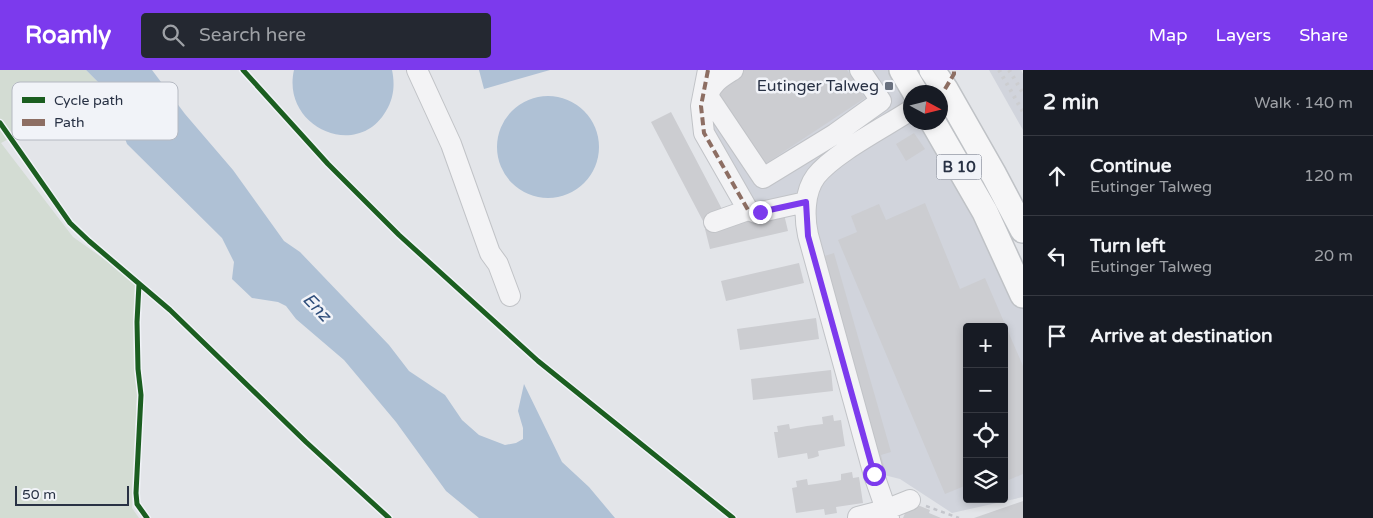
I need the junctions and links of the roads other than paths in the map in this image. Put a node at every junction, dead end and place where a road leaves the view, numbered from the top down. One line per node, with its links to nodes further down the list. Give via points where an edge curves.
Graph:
1 (417, 70): 17 (street, via 451,144 490,253 498,264)
2 (708, 70): 13 (street, via 701,106 704,133)
3 (733, 70): 10 (street, via 719,79 708,96 763,178)
4 (860, 70): 10 (street, via 881,101)
5 (902, 70): 7 (main road)
6 (939, 84): 15 (main road, B 10)
7 (911, 85)
8 (903, 114): 11 (street)
9 (938, 130): 16 (main road, B 10, via 985,212)
10 (835, 134): 11 (street)
11 (849, 149): 12 (street, via 815,176)
12 (806, 202): 13 (street, via 756,213); 19 (street, via 808,236 867,476)
13 (748, 210): 14 (street)
14 (714, 222)
15 (1023, 230)
16 (1023, 295)
17 (510, 296)
18 (910, 500): 19 (street)
19 (887, 514): 20 (street)
20 (858, 517)

